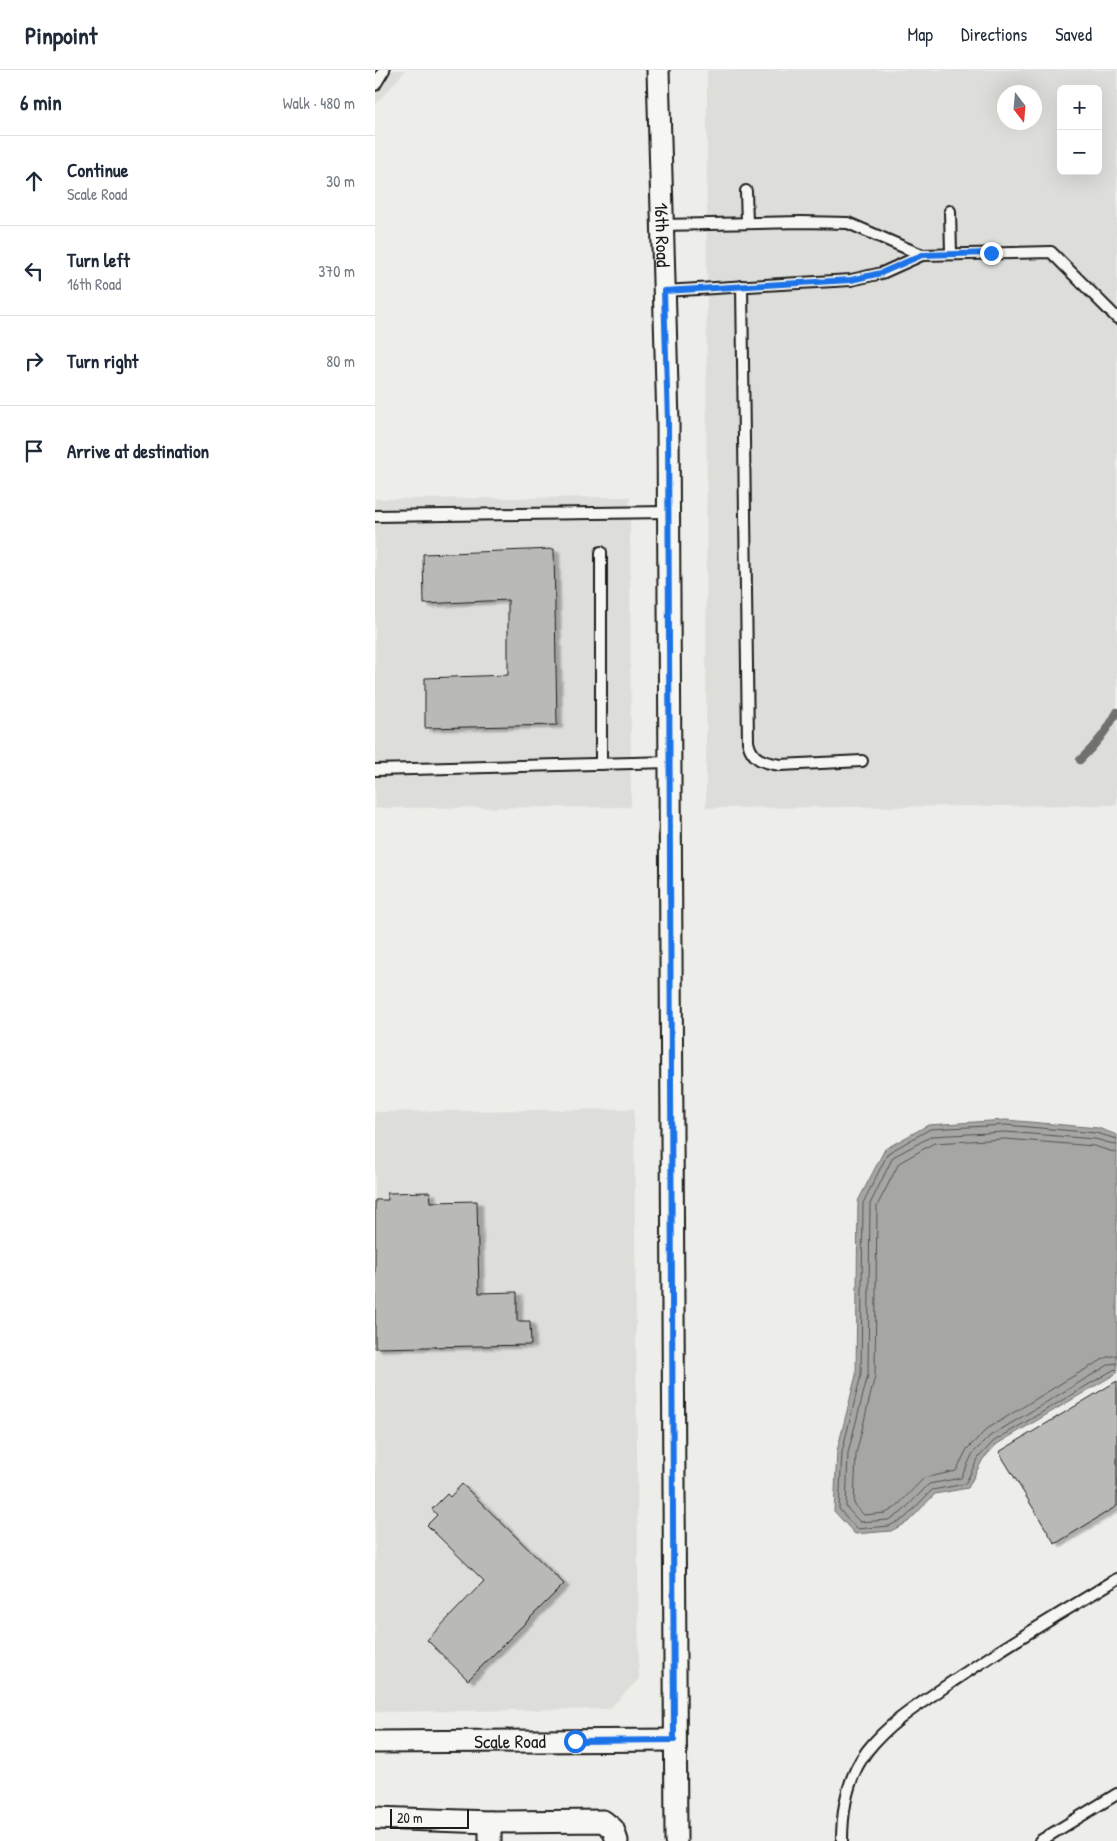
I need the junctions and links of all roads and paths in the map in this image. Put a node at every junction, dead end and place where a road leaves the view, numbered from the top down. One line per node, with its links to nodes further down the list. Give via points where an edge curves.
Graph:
1 (384, 70): 3 (lane)
2 (658, 70): 7 (street, 16th Road)
3 (375, 85)
4 (746, 191): 6 (lane)
5 (950, 211): 8 (lane)
6 (747, 223): 7 (lane); 9 (lane, via 848,223)
7 (662, 225): 11 (street, 16th Road)
8 (951, 253): 9 (lane); 12 (lane, via 1051,252)
9 (922, 255): 10 (lane, via 881,273 851,280)
10 (742, 286): 11 (lane); 17 (lane, via 750,751 754,756 780,765)
11 (664, 291): 13 (street, 16th Road)
12 (1117, 318)
13 (669, 512): 14 (lane); 16 (street, 16th Road)
14 (375, 516)
15 (601, 552): 18 (lane)
16 (670, 762): 18 (lane); 21 (street, 16th Road)
17 (862, 762)
18 (601, 764): 19 (lane)
19 (375, 770)
20 (1117, 1580): 28 (lane, via 973,1667 888,1729 867,1752 853,1777 847,1796)
21 (674, 1740): 22 (street, Scale Road); 27 (street, 16th Road)
22 (375, 1742)
23 (1117, 1794): 29 (lane)
24 (375, 1818): 25 (street)
25 (490, 1831): 26 (street, via 603,1821 613,1829)
26 (617, 1841)
27 (675, 1841)
28 (842, 1841)
29 (1040, 1841)

